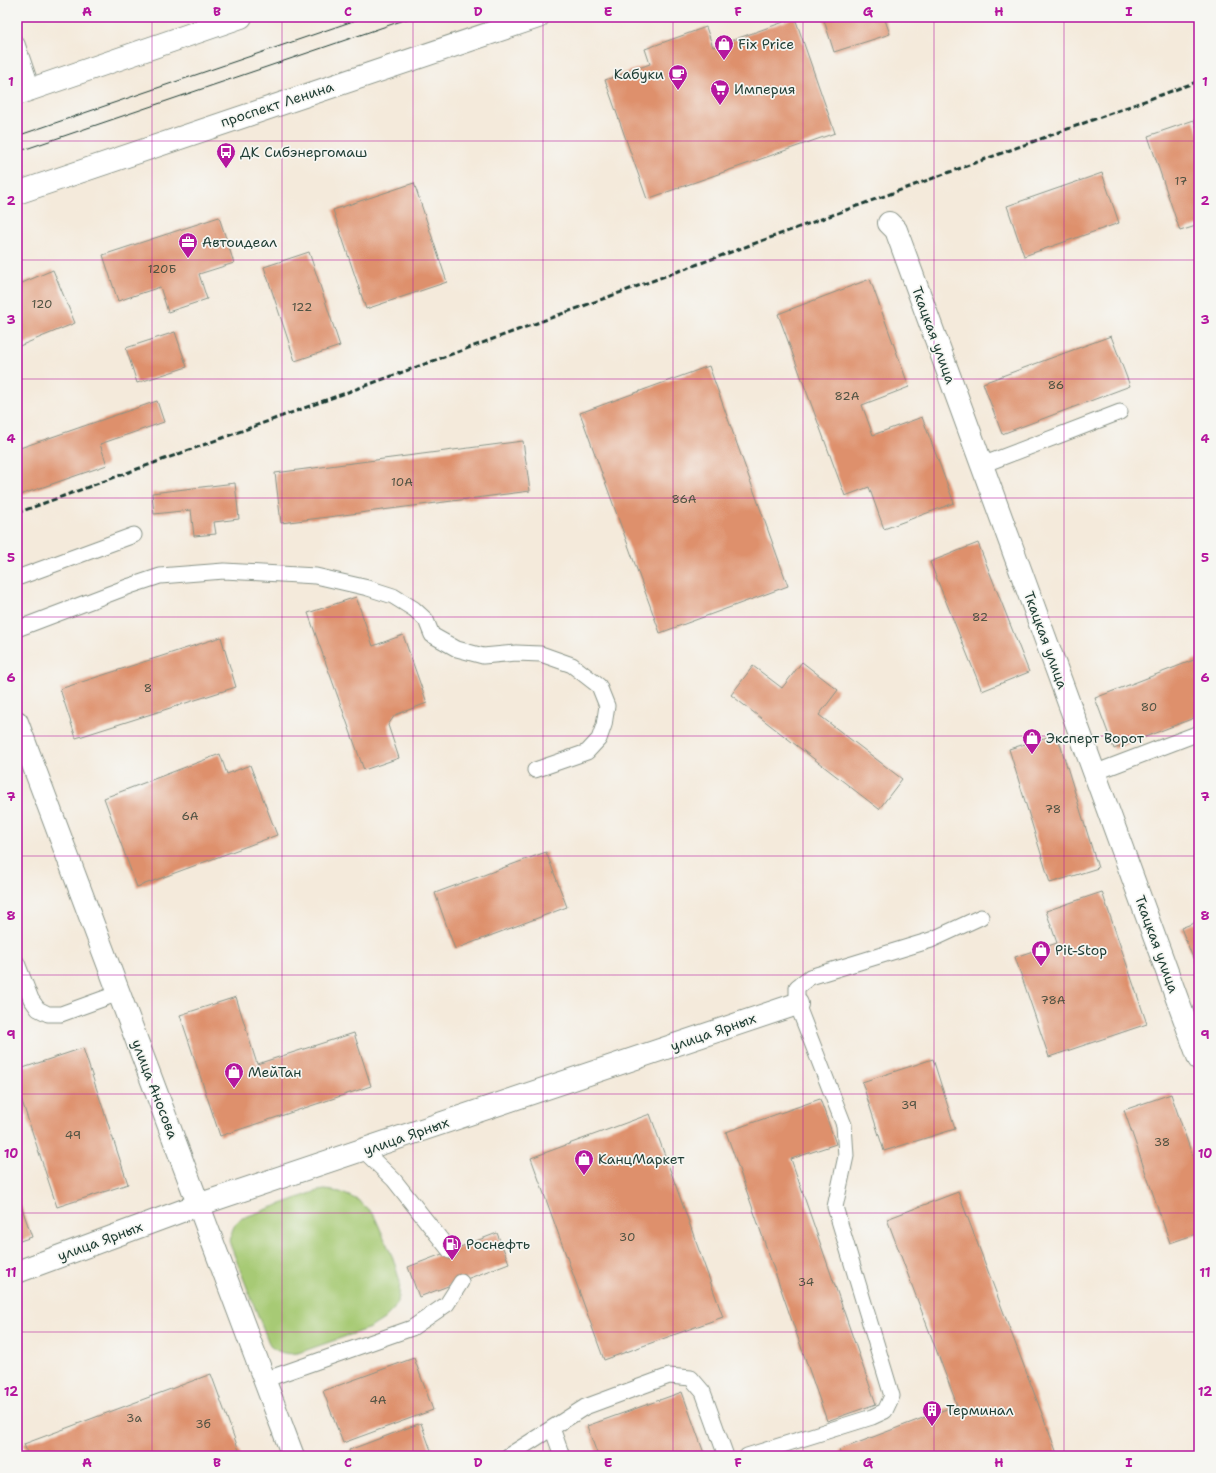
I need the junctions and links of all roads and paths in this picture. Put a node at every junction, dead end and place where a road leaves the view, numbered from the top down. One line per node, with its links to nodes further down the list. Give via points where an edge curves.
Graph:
1 (241, 17): 4 (street)
2 (538, 17): 5 (street, проспект Ленина)
3 (17, 44): 4 (lane)
4 (25, 91)
5 (17, 193)
6 (889, 223): 8 (street, Ткацкая улица, via 896,230)
7 (1120, 412): 8 (lane)
8 (982, 465): 15 (street, Ткацкая улица)
9 (134, 535): 10 (lane)
10 (17, 578)
11 (17, 629): 14 (lane, via 160,576 224,571 316,576 368,588 393,596 414,609 426,620 432,635 456,649 483,656 541,654 572,665 599,686 607,706 600,739 587,752)
12 (17, 722): 18 (street, улица Аносова)
13 (1199, 733): 15 (lane)
14 (536, 770)
15 (1094, 773): 20 (street, Ткацкая улица)
16 (981, 917): 19 (lane, via 931,940 810,977 797,987)
17 (17, 963): 18 (lane, via 31,999 38,1009 48,1014 61,1014)
18 (119, 993): 23 (street, улица Аносова)
19 (797, 1004): 22 (street, улица Ярных); 33 (lane, via 844,1125 846,1156 835,1207 892,1396 885,1411 872,1418)
20 (1193, 1025): 21 (street, Ткацкая улица)
21 (1199, 1059)
22 (363, 1150): 23 (street, улица Ярных); 24 (lane, via 394,1180)
23 (198, 1205): 25 (street, улица Ярных); 27 (street, улица Аносова)
24 (450, 1251)
25 (17, 1272)
26 (460, 1282): 27 (lane, via 447,1304 412,1328)
27 (264, 1380): 29 (street, улица Аносова)
28 (552, 1428): 30 (lane); 31 (lane); 32 (lane, via 584,1407 669,1376 691,1378 703,1392)
29 (293, 1456)
30 (508, 1456)
31 (562, 1456)
32 (726, 1456)
33 (747, 1456)

